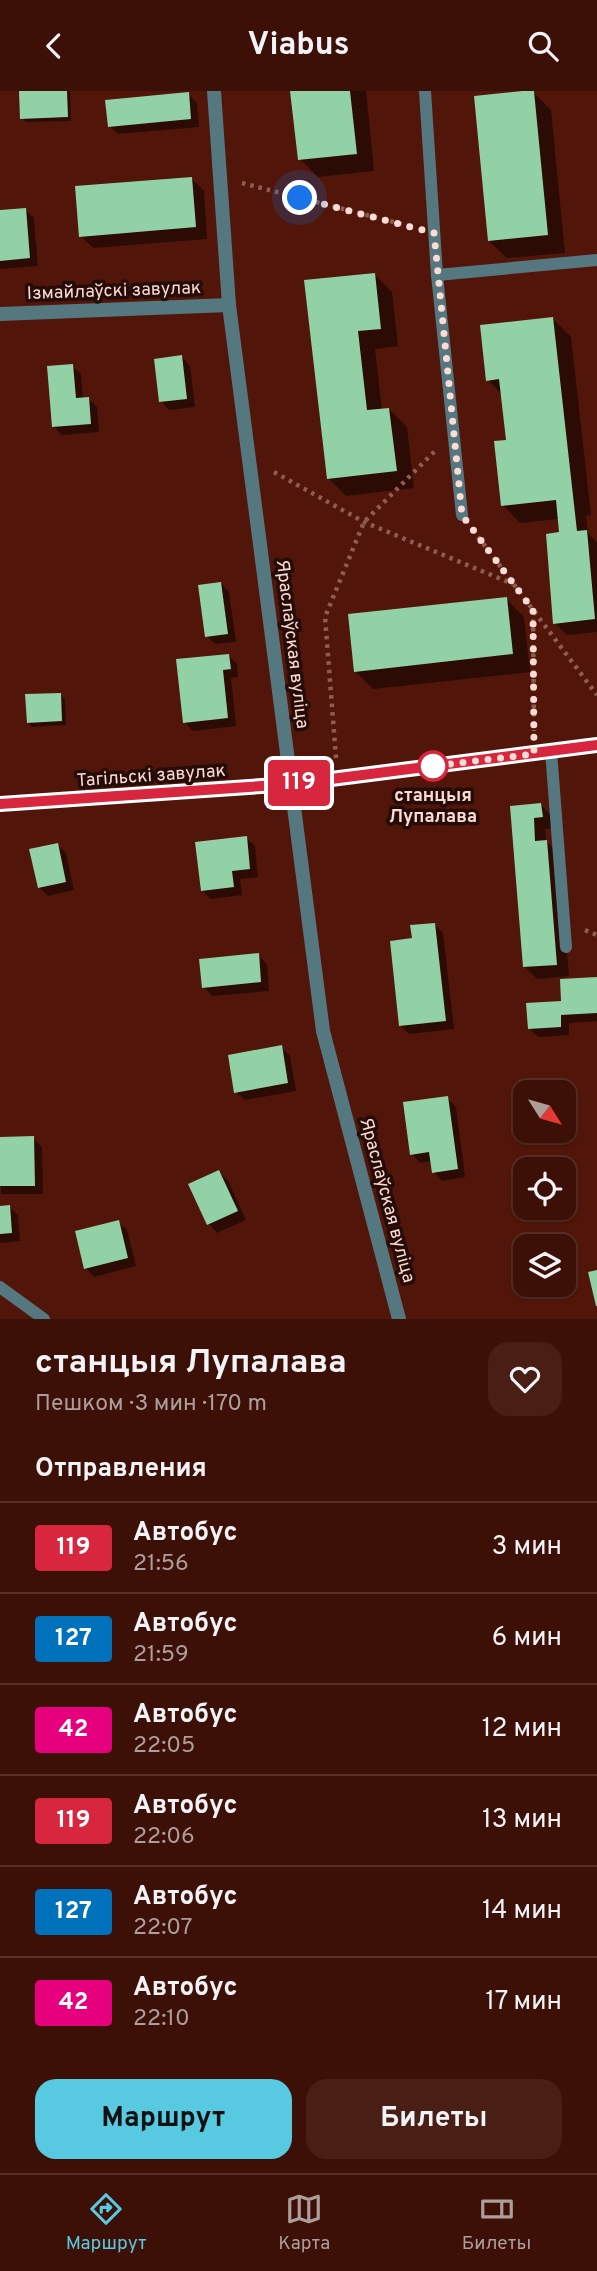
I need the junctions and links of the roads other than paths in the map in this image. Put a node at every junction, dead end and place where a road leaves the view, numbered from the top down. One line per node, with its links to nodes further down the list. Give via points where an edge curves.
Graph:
1 (214, 91): 5 (street, Яраслаўская вуліца)
2 (425, 91): 4 (lane)
3 (597, 260): 4 (lane)
4 (437, 275): 7 (lane)
5 (229, 305): 6 (street, Ізмайлаўскі завулак); 10 (street, Яраслаўская вуліца)
6 (0, 314)
7 (462, 515)
8 (597, 745): 9 (main road, Тагільскі завулак)
9 (551, 751): 10 (main road, Тагільскі завулак); 12 (lane)
10 (292, 784): 11 (main road, Тагільскі завулак); 15 (street, Яраслаўская вуліца, via 323,1031)
11 (0, 804)
12 (566, 947)
13 (0, 1287): 14 (lane)
14 (44, 1319)
15 (399, 1319)

